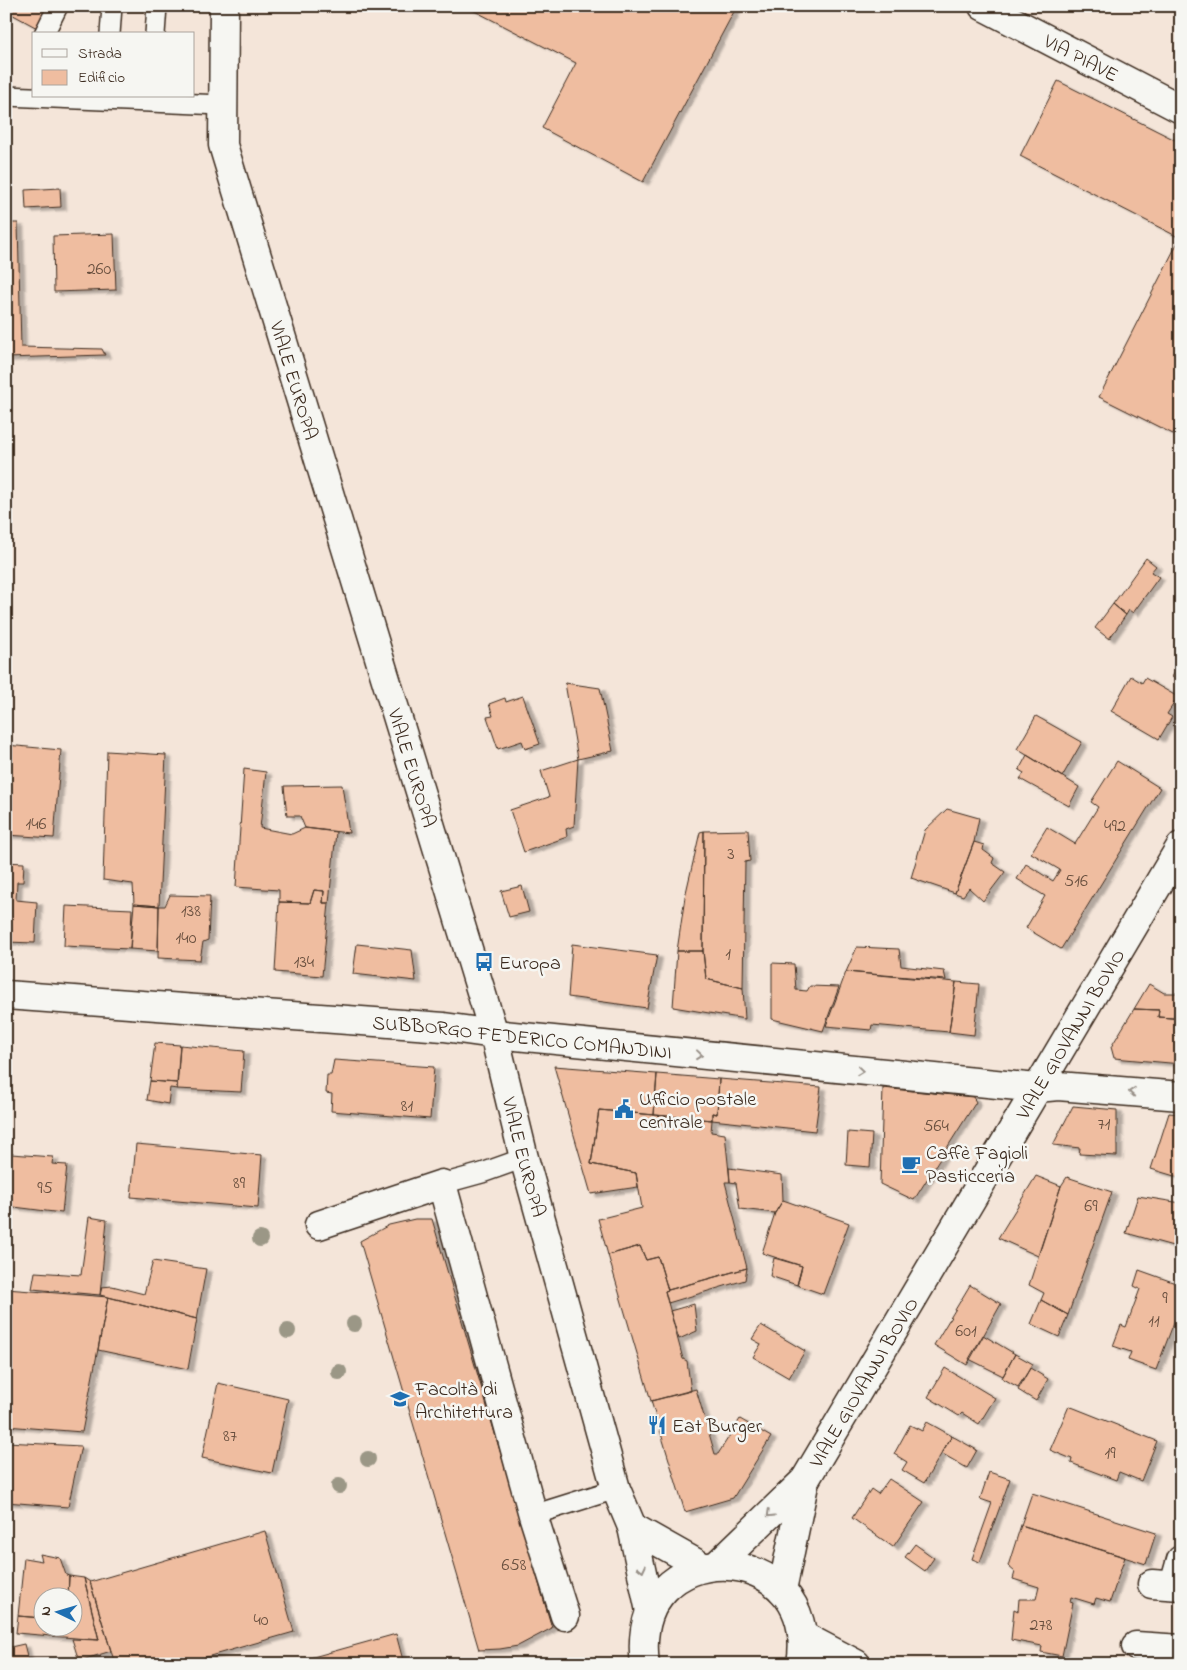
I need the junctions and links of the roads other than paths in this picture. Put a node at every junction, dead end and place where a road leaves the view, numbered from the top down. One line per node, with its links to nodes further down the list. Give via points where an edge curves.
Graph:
1 (58, 6): 6 (lane)
2 (112, 6): 7 (lane)
3 (157, 6): 8 (lane)
4 (224, 6): 13 (street, VIALE EUROPA)
5 (983, 6): 14 (street, VIA PIAVE)
6 (45, 32)
7 (110, 32)
8 (155, 32)
9 (6, 96): 10 (lane)
10 (32, 97)
11 (106, 98): 12 (lane)
12 (152, 99): 13 (lane)
13 (222, 104): 17 (street, VIALE EUROPA, via 223,145)
14 (1181, 109)
15 (1181, 846): 18 (street, VIALE GIOVANNI BOVIO)
16 (6, 995): 17 (street, SUBBORGO FEDERICO COMANDINI, via 444,1027)
17 (494, 1034): 18 (street, SUBBORGO FEDERICO COMANDINI, one-way to 18); 20 (street, VIALE EUROPA)
18 (1037, 1088): 19 (street, SUBBORGO FEDERICO COMANDINI, one-way to 18, via 1058,1086); 23 (street, VIALE GIOVANNI BOVIO)
19 (1181, 1096)
20 (524, 1158): 21 (lane); 24 (street, VIALE EUROPA)
21 (442, 1184): 22 (street); 25 (street)
22 (319, 1225)
23 (805, 1480): 27 (street, VIALE GIOVANNI BOVIO, one-way to 27); 28 (street, VIALE GIOVANNI BOVIO)
24 (616, 1489): 25 (lane); 26 (street, VIALE EUROPA)
25 (534, 1515): 30 (street)
26 (632, 1527): 27 (street); 29 (street, VIALE EUROPA, one-way to 29)
27 (711, 1566): 28 (street, via 742,1566 764,1575); 29 (street, via 682,1576 663,1591)
28 (782, 1590): 31 (street, via 796,1612)
29 (650, 1611): 34 (street, via 642,1646)
30 (565, 1616)
31 (803, 1636): 35 (street); 36 (street)
32 (1136, 1646): 33 (street)
33 (1181, 1649)
34 (645, 1664)
35 (801, 1664)
36 (856, 1664)

